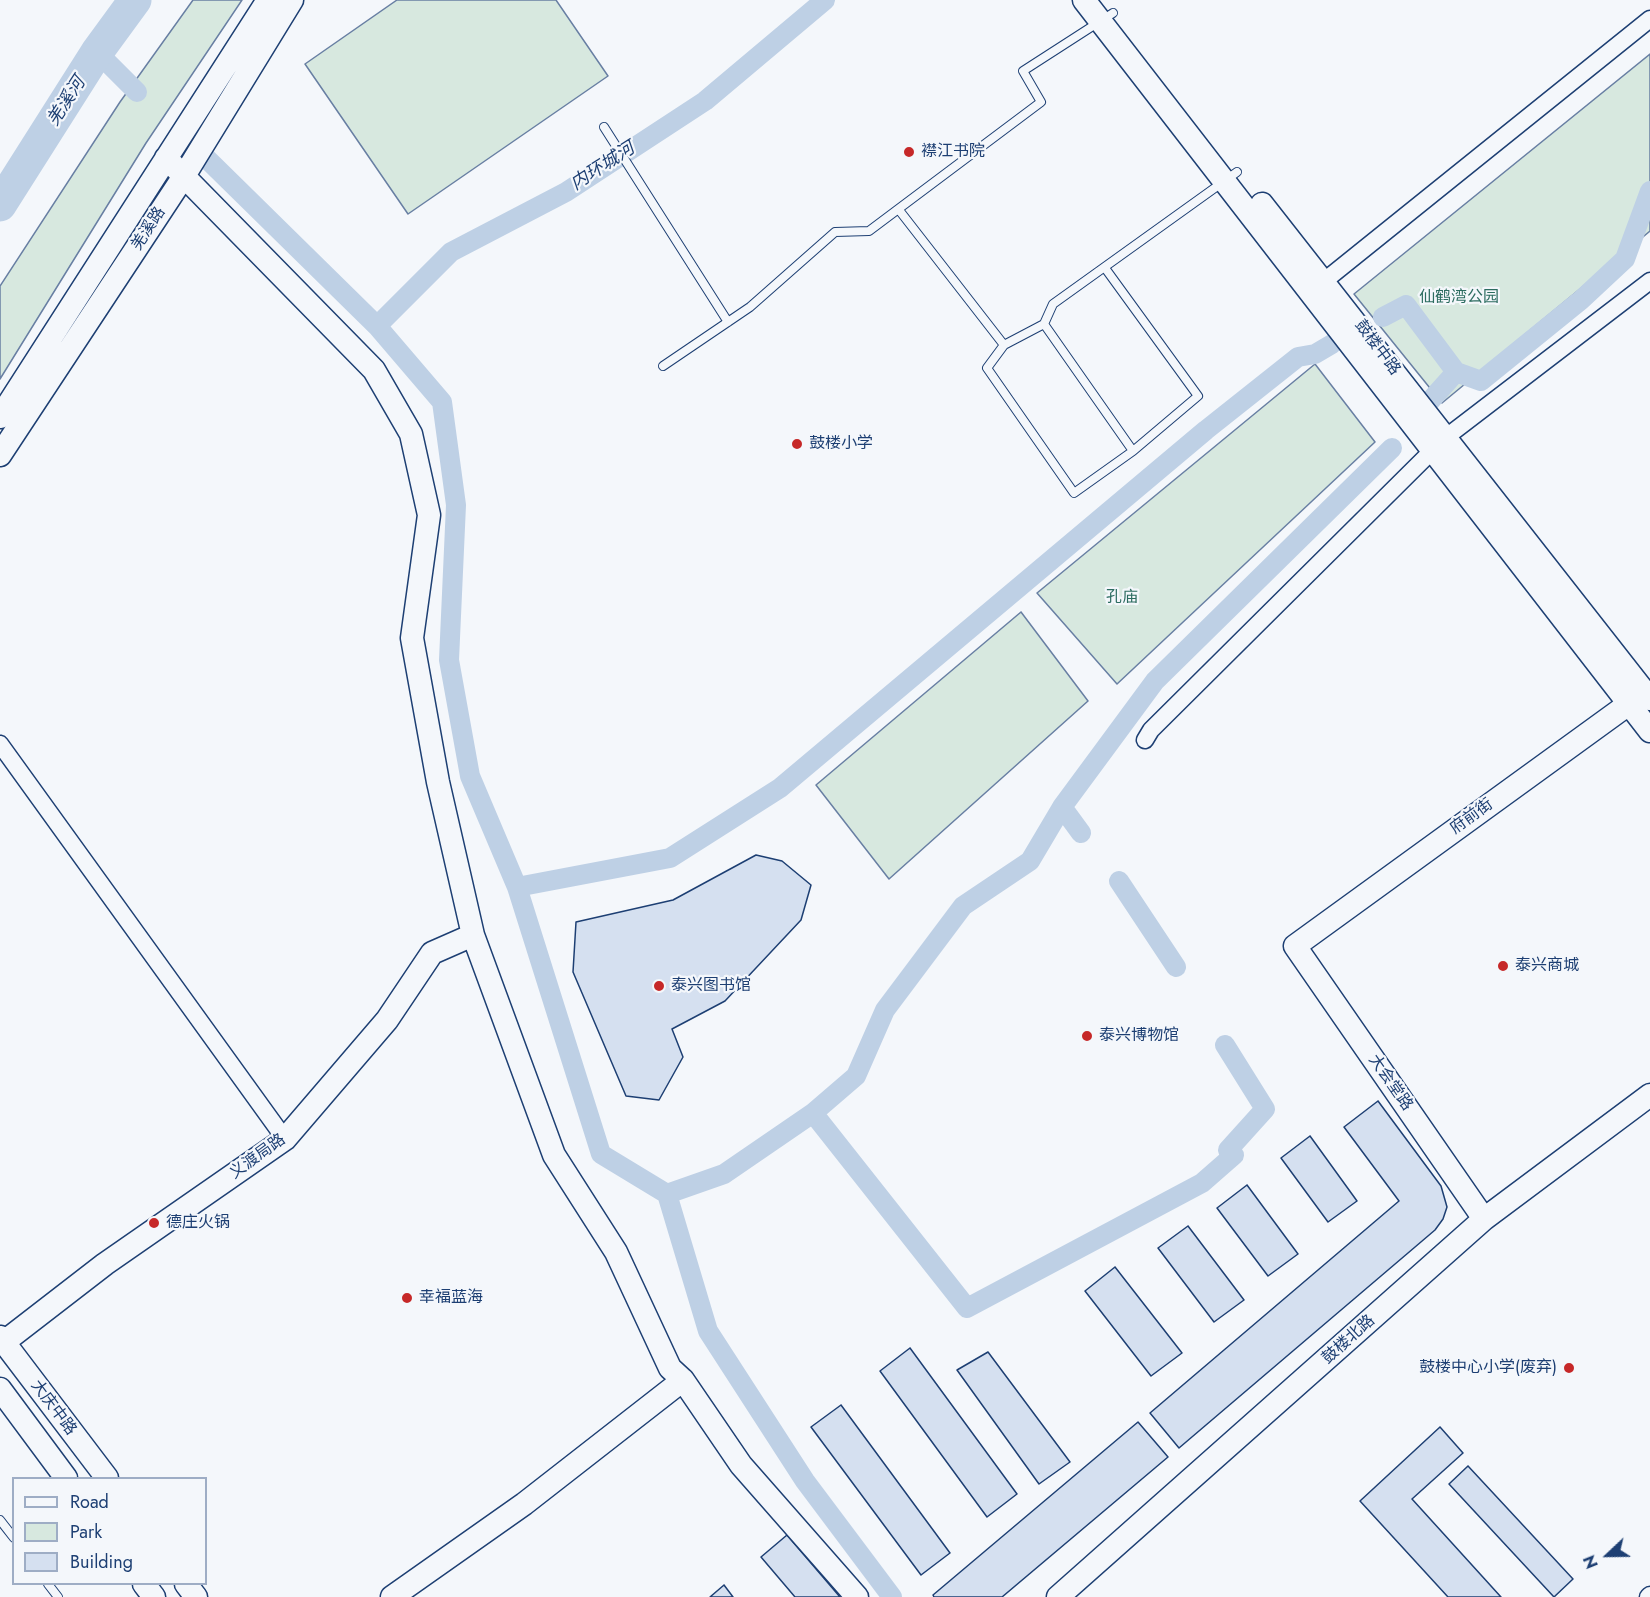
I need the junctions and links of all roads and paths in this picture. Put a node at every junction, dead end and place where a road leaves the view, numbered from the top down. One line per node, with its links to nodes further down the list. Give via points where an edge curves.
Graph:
1 (268, 0): 7 (street, 羌溪路)
2 (292, 0): 8 (street, 羌溪路)
3 (1084, 0): 4 (street, 鼓楼中路)
4 (1105, 11): 9 (street, 鼓楼中路); 10 (lane, via 1023,71 1041,102)
5 (1650, 19): 13 (street)
6 (604, 127): 14 (lane)
7 (166, 158): 8 (street); 18 (street, 羌溪路)
8 (184, 176): 21 (street, 羌溪路); 26 (street, via 374,370 411,434 429,515 412,638 438,782)
9 (1232, 177): 11 (lane); 13 (street, 鼓楼中路); 19 (street)
10 (899, 210): 14 (lane, via 870,231 835,232); 16 (lane)
11 (1105, 268): 15 (lane, via 1053,304); 20 (lane, via 1198,396)
12 (1650, 281): 19 (street)
13 (1323, 282): 19 (street, 鼓楼中路)
14 (728, 322): 17 (lane)
15 (1044, 324): 16 (lane); 20 (lane)
16 (1004, 345): 20 (lane, via 987,368 1074,493)
17 (663, 366)
18 (0, 417)
19 (1439, 444): 22 (street, 鼓楼中路); 24 (street)
20 (1133, 451)
21 (0, 455)
22 (1644, 695): 23 (street, 鼓楼中路); 27 (street, 府前街)
23 (1650, 731)
24 (1145, 740)
25 (0, 744): 29 (street)
26 (473, 934): 29 (street, 义渡局路, via 432,953 387,1020); 32 (street, via 554,1155 616,1252 670,1368)
27 (1295, 946): 30 (street, 大会堂路)
28 (1648, 1101): 30 (street, 鼓楼北路)
29 (285, 1139): 31 (street, 义渡局路)
30 (1484, 1219): 46 (street, 鼓楼北路)
31 (2, 1340): 35 (street, 大庆中路)
32 (683, 1380): 44 (street, via 524,1504); 45 (street, via 741,1465)
33 (0, 1389): 34 (street, 大庆中路)
34 (65, 1477)
35 (105, 1477)
36 (0, 1520): 37 (lane)
37 (12, 1535)
38 (49, 1585): 41 (lane)
39 (145, 1585): 42 (street)
40 (187, 1585): 43 (street)
41 (58, 1597)
42 (154, 1597)
43 (196, 1597)
44 (392, 1597)
45 (857, 1597)
46 (1058, 1597)

